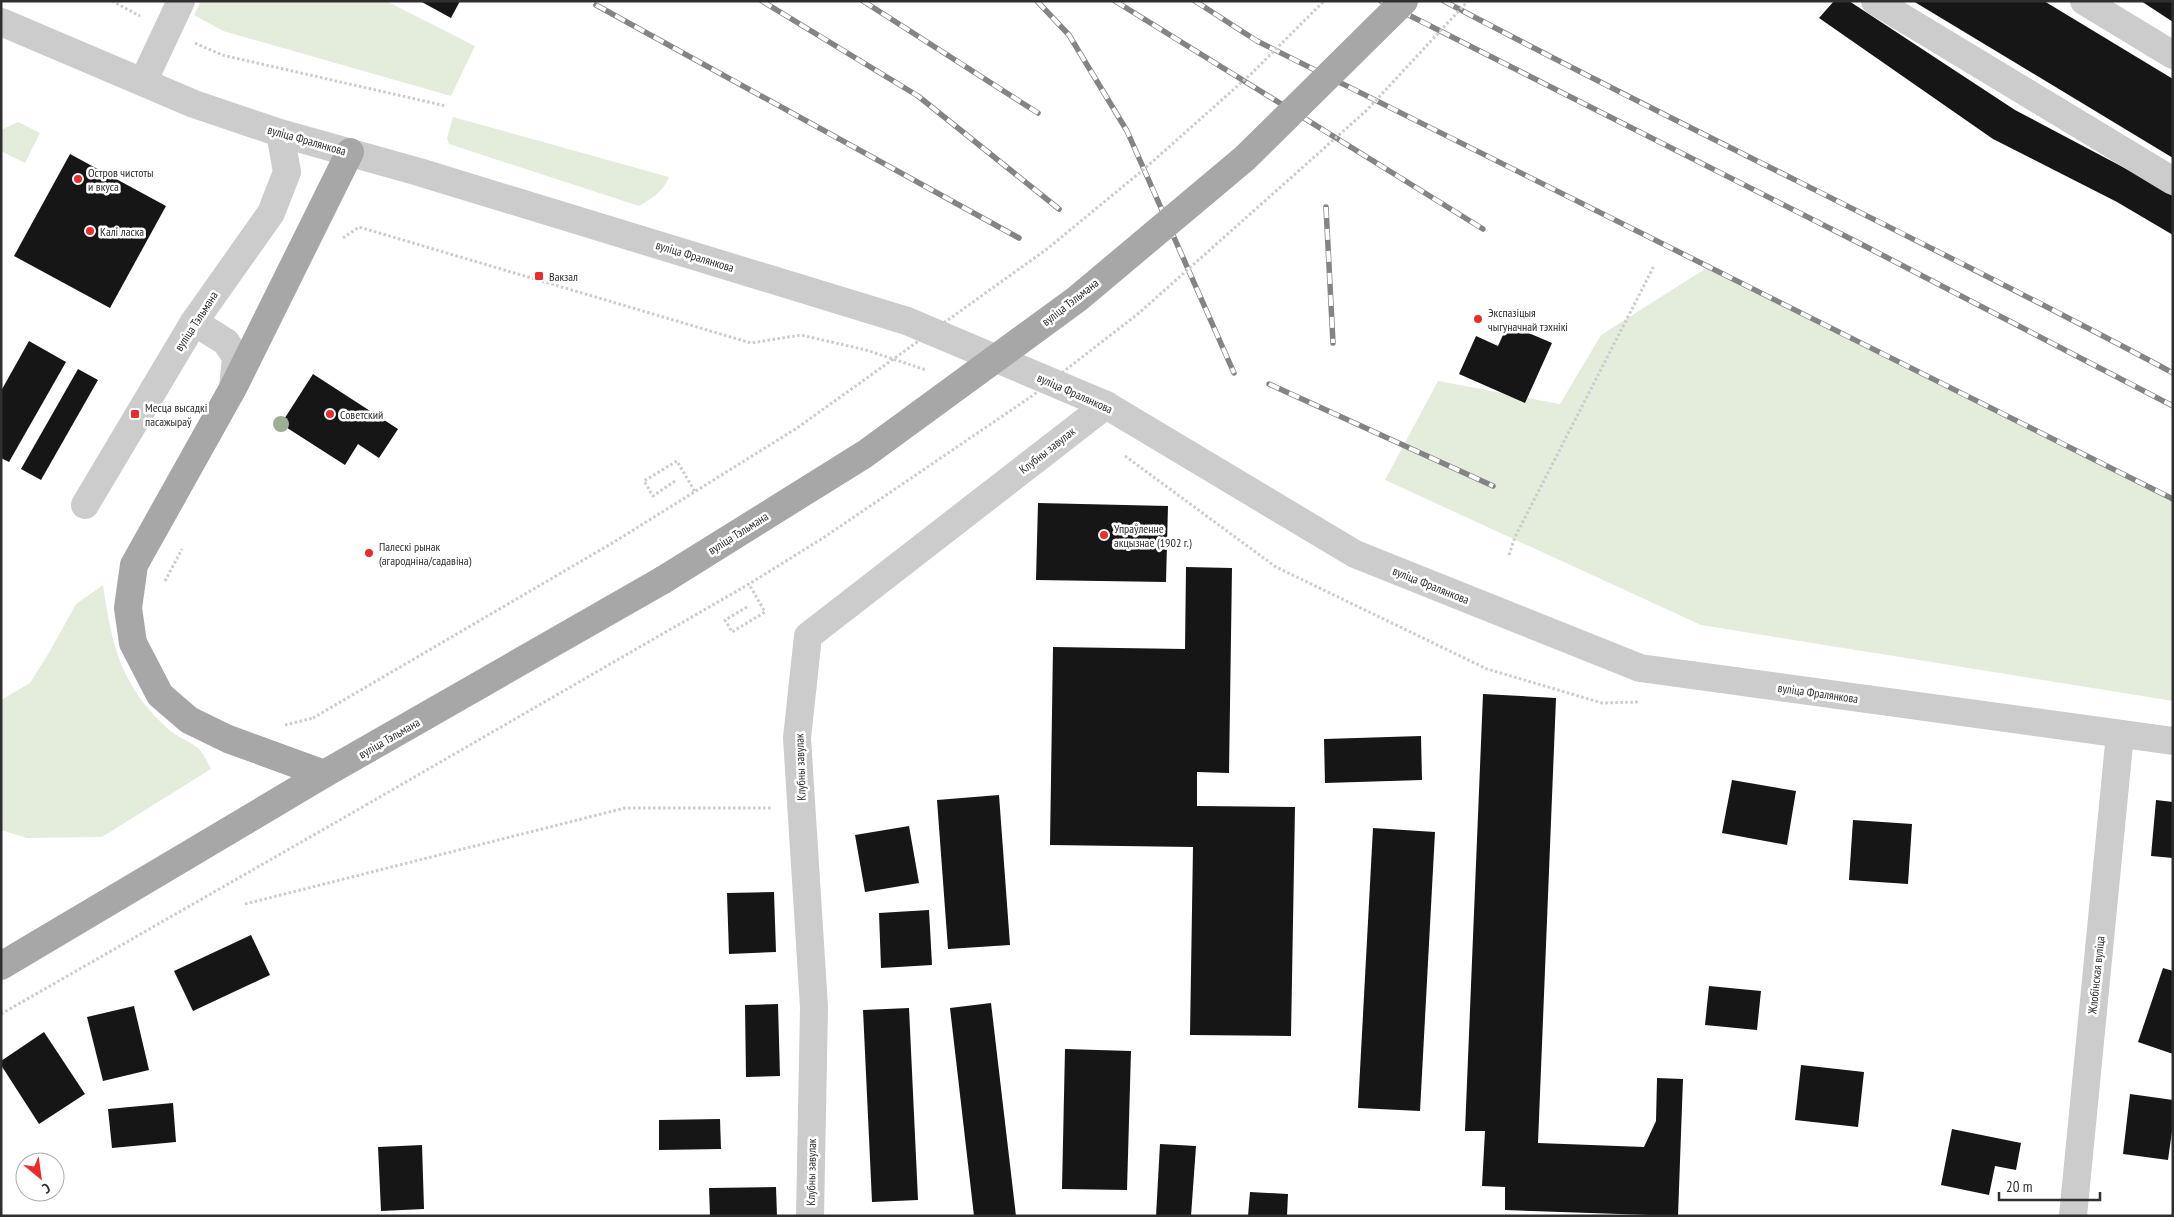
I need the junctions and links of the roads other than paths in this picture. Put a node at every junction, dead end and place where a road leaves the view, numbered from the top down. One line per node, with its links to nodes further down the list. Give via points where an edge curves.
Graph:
1 (181, 1): 7 (street)
2 (1404, 1): 17 (main road, вуліца Тэльмана, bridge, via 1245,158 1077,299 865,454 663,580)
3 (1875, 1): 10 (street)
4 (2084, 1): 6 (street)
5 (1, 22): 7 (street, вуліца Фралянкова)
6 (2173, 55)
7 (142, 82): 8 (street, вуліца Фралянкова, via 194,104)
8 (280, 133): 9 (street, вуліца Фралянкова); 11 (street, вуліца Тэльмана, via 287,172 271,213)
9 (350, 152): 12 (main road); 13 (street, вуліца Фралянкова, via 907,321)
10 (2173, 180)
11 (194, 322): 12 (street, via 226,342 236,357); 14 (street, вуліца Тэльмана)
12 (233, 388): 17 (main road, via 134,564 128,608 133,643 160,695 188,720 228,739)
13 (1106, 405): 15 (street, вуліца Фралянкова, via 1355,554 1640,668); 19 (street, Клубны завулак, via 808,636 797,738 814,1007)
14 (85, 505)
15 (2120, 734): 16 (street, вуліца Фралянкова); 20 (street, Жлобінская вуліца)
16 (2173, 741)
17 (333, 769): 18 (main road, вуліца Тэльмана)
18 (1, 966)
19 (810, 1216)
20 (2073, 1216)

